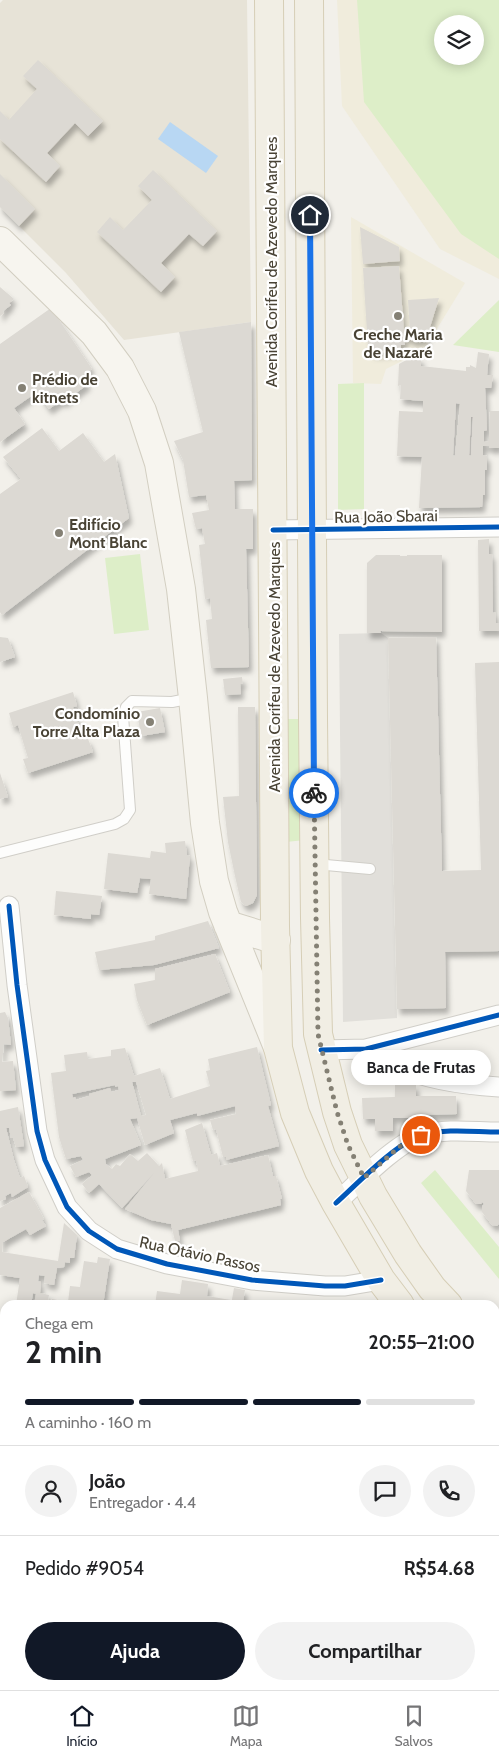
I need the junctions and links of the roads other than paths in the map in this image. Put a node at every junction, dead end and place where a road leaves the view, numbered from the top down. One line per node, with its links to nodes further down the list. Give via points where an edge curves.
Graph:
1 (269, 0): 6 (main road, Avenida Corifeu de Azevedo Marques)
2 (309, 0): 5 (main road)
3 (0, 241): 7 (main road, via 94,333 120,368 142,412 159,463 171,526)
4 (499, 527): 5 (street, Rua João Sbarai)
5 (312, 529): 6 (street, Rua João Sbarai); 9 (main road)
6 (273, 530): 13 (main road, Avenida Corifeu de Azevedo Marques)
7 (194, 698): 8 (lane, via 172,702 132,702 126,707 123,716 130,810 124,820); 12 (main road, via 212,871)
8 (0, 853)
9 (314, 864): 10 (lane); 14 (main road)
10 (370, 869)
11 (9, 906): 15 (street, Rua Otávio Passos)
12 (228, 925): 13 (main road); 17 (main road)
13 (276, 940): 14 (main road, via 299,950); 17 (main road, Avenida Corifeu de Azevedo Marques)
14 (317, 976): 19 (main road)
15 (9, 984): 24 (street, Rua Otávio Passos, via 44,1160 67,1207 89,1231 117,1249 167,1264 252,1280 324,1286)
16 (499, 1015): 18 (street)
17 (278, 1048): 23 (main road, Avenida Corifeu de Azevedo Marques, via 295,1113)
18 (366, 1049): 19 (street); 20 (street, via 401,1068 428,1076)
19 (321, 1050): 22 (main road, via 342,1130)
20 (499, 1087)
21 (499, 1132): 22 (street, via 421,1135 399,1147)
22 (364, 1178): 23 (street); 26 (main road, via 408,1254)
23 (336, 1203): 24 (main road, Avenida Corifeu de Azevedo Marques)
24 (381, 1280): 25 (main road, Avenida Corifeu de Azevedo Marques)
25 (396, 1300)
26 (443, 1300)

